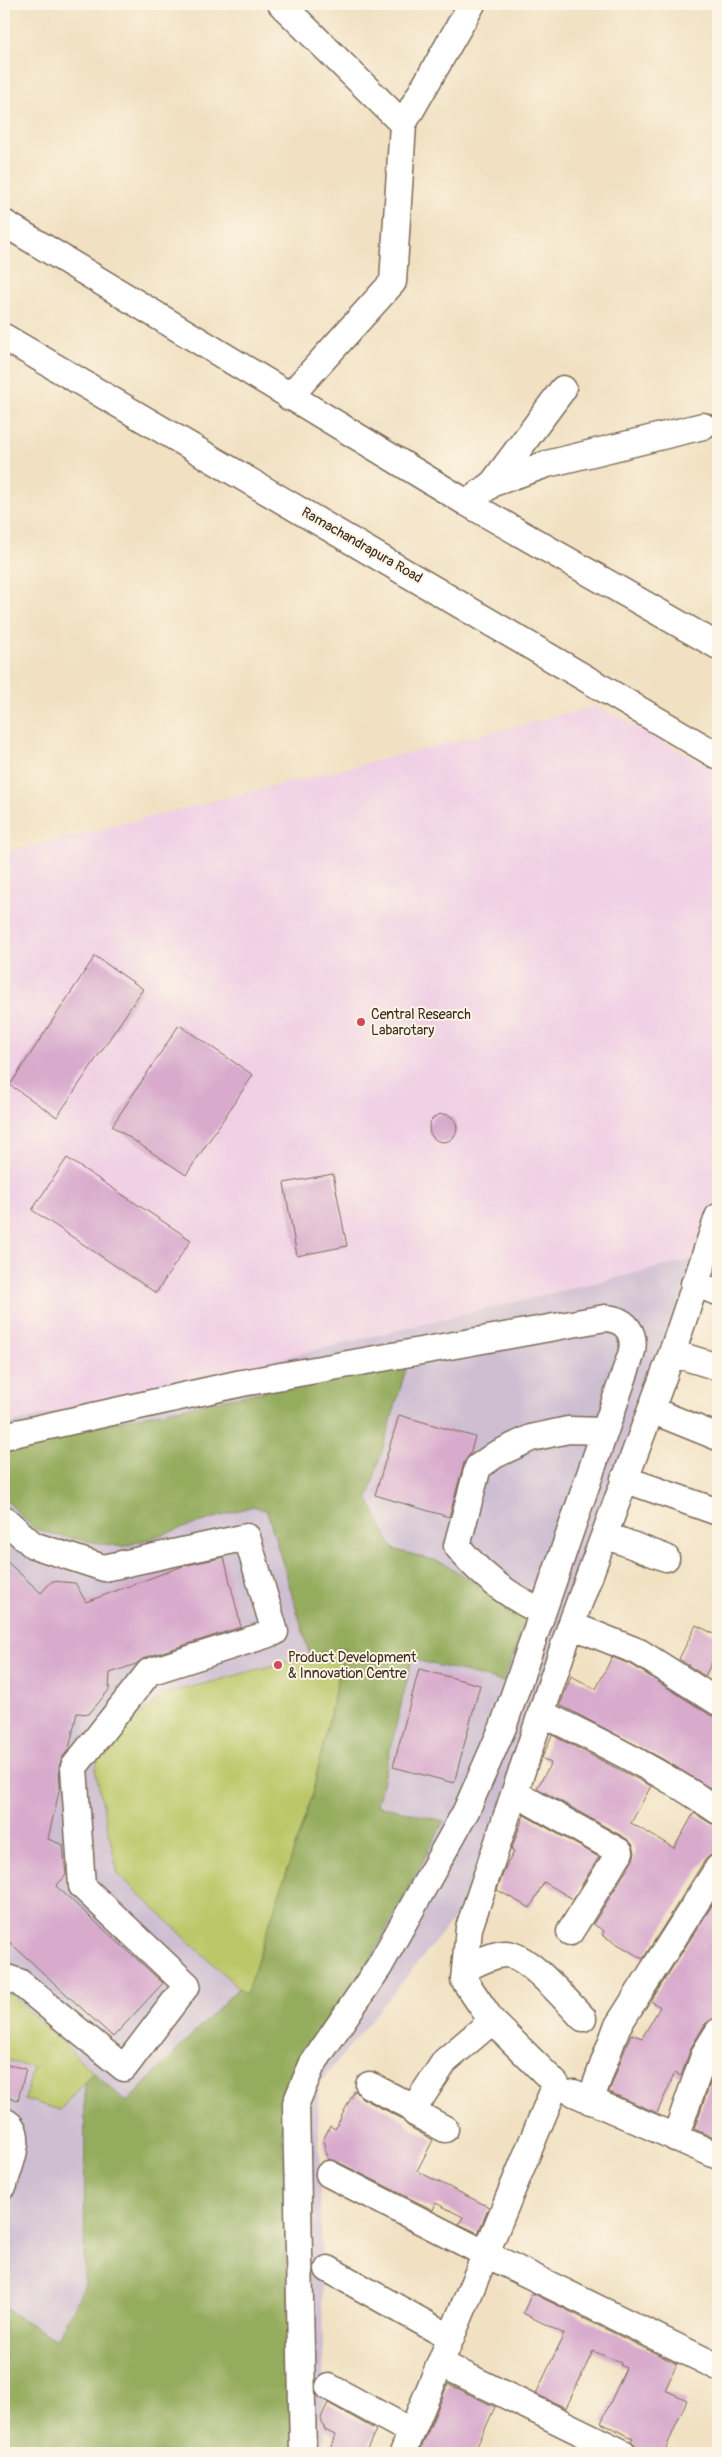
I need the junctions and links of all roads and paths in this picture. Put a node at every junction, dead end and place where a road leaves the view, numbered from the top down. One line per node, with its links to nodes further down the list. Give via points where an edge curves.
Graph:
1 (281, 4): 3 (street)
2 (472, 4): 3 (street)
3 (403, 124): 7 (street, via 393,282)
4 (4, 223): 7 (street)
5 (4, 337): 12 (street, Ramachandrapura Road)
6 (562, 389): 9 (street)
7 (289, 397): 10 (street)
8 (703, 426): 9 (street, via 547,464)
9 (493, 483): 10 (street)
10 (467, 503): 11 (street)
11 (718, 646)
12 (718, 756)
13 (717, 1223): 16 (street)
14 (11, 1229): 15 (path)
15 (4, 1240)
16 (694, 1284): 17 (street); 18 (street)
17 (718, 1292)
18 (672, 1353): 19 (street); 20 (street)
19 (718, 1367)
20 (652, 1410): 23 (street); 24 (street)
21 (604, 1432): 22 (street, via 633,1347 630,1330 612,1318 242,1383); 29 (street); 29 (street, via 568,1430 531,1438 494,1455 478,1467 457,1546 500,1589)
22 (4, 1436)
23 (718, 1437)
24 (624, 1479): 25 (street); 27 (street)
25 (718, 1512)
26 (4, 1519): 38 (street, via 33,1545 104,1568 247,1537 275,1632 149,1672 74,1767 82,1886 187,1985 124,2068 19,1982)
27 (605, 1535): 28 (street); 30 (street)
28 (666, 1558)
29 (542, 1612): 59 (street, via 503,1727 466,1811 379,1967 312,2065 296,2103)
30 (571, 1625): 31 (street, via 638,1652); 32 (street)
31 (718, 1702)
32 (541, 1713): 33 (street); 34 (street, via 635,1760)
33 (515, 1793): 36 (street, via 620,1852); 37 (street, via 469,1928)
34 (718, 1811)
35 (718, 1868): 44 (street, via 617,2027)
36 (570, 1932)
37 (465, 1969): 39 (street, via 488,1958 505,1954 518,1956); 40 (street, via 464,1980)
38 (4, 1977)
39 (584, 2018)
40 (492, 2021): 42 (street); 45 (street, via 445,2061)
41 (718, 2032): 48 (street, via 705,2053)
42 (556, 2084): 44 (street); 52 (street)
43 (369, 2085): 45 (street)
44 (590, 2101): 48 (street)
45 (414, 2108): 47 (street, via 415,2113)
46 (4, 2121): 51 (street, via 13,2128 16,2139)
47 (445, 2129)
48 (675, 2138): 49 (street)
49 (718, 2156)
50 (329, 2174): 52 (street)
51 (4, 2185)
52 (486, 2254): 54 (street); 56 (street)
53 (328, 2269): 54 (street)
54 (451, 2338): 55 (street)
55 (440, 2363): 58 (street); 60 (street)
56 (718, 2367)
57 (330, 2387): 58 (street)
58 (408, 2443)
59 (303, 2453)
60 (623, 2453)

